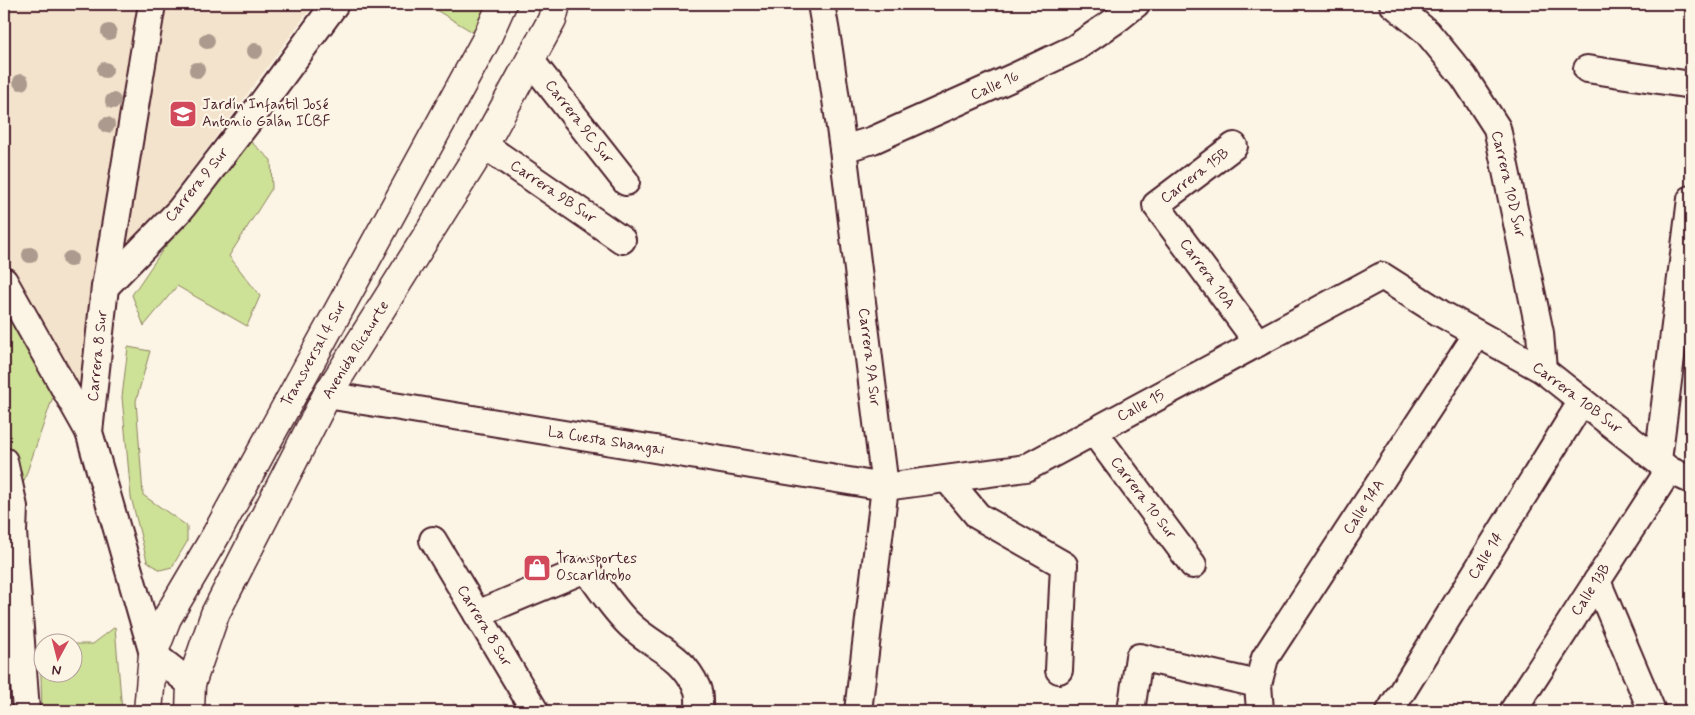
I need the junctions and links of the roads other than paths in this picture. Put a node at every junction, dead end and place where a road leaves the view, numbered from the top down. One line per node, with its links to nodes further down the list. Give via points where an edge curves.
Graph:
1 (152, 4): 21 (street, Carrera 8 Sur)
2 (335, 4): 21 (street, Carrera 9 Sur, via 180,210)
3 (502, 4): 39 (main road, Transversal 4 Sur, via 486,40 167,618)
4 (556, 4): 8 (main road, Avenida Ricaurte, via 552,20)
5 (820, 4): 13 (street, Carrera 9A Sur)
6 (1136, 4): 13 (street, Calle 16, via 1074,48 1026,72 873,140)
7 (1393, 4): 25 (street, Carrera 10D Sur, via 1426,32 1464,77 1497,128 1540,333)
8 (531, 61): 11 (main road, Avenida Ricaurte); 14 (street, Carrera 9C Sur)
9 (1587, 69): 10 (street)
10 (1691, 85)
11 (484, 145): 17 (street, Carrera 9B Sur); 26 (main road, Avenida Ricaurte)
12 (1234, 146): 16 (street, Carrera 15B)
13 (843, 149): 33 (street, Carrera 9A Sur)
14 (626, 182)
15 (1691, 199): 18 (street)
16 (1156, 205): 23 (street, Carrera 10A)
17 (622, 240)
18 (1688, 251): 24 (street)
19 (1382, 276): 22 (street, Carrera 10B Sur); 23 (street, Calle 15)
20 (4, 281): 28 (street)
21 (105, 287): 28 (street, Carrera 8 Sur)
22 (1477, 334): 25 (street, Carrera 10B Sur); 42 (street, Calle 14A, via 1266,658)
23 (1258, 343): 29 (street, Calle 15)
24 (1681, 365): 31 (street)
25 (1544, 370): 27 (street, Carrera 10B Sur)
26 (327, 396): 33 (street, La Cuesta Shangai); 41 (main road, Avenida Ricaurte, via 215,614)
27 (1582, 401): 31 (street, Carrera 10B Sur); 51 (street, Calle 14)
28 (89, 432): 39 (street, Carrera 8 Sur)
29 (1094, 432): 32 (street, Calle 15, via 1026,468); 36 (street, Carrera 10 Sur)
30 (4, 461): 34 (street, via 14,508)
31 (1673, 470): 37 (street, Calle 13B)
32 (947, 479): 33 (street, Calle 15); 40 (street, via 978,516 1064,565)
33 (885, 487): 48 (street, Carrera 9A Sur)
34 (8, 527): 43 (street)
35 (433, 540): 38 (street, Carrera 8 Sur)
36 (1193, 565)
37 (1597, 581): 52 (street, Calle 13B); 53 (street)
38 (477, 614): 46 (street, Carrera 8 Sur); 47 (street, via 581,571 588,573 631,626 684,667 698,690)
39 (153, 654): 41 (street); 44 (main road, Transversal 4 Sur)
40 (1059, 670)
41 (191, 684): 45 (main road, Avenida Ricaurte)
42 (1258, 684): 49 (street, via 1139,658); 50 (street)
43 (26, 711)
44 (148, 711)
45 (190, 711)
46 (535, 711)
47 (700, 711)
48 (858, 711)
49 (1131, 711)
50 (1260, 711)
51 (1390, 711)
52 (1513, 711)
53 (1652, 711)

